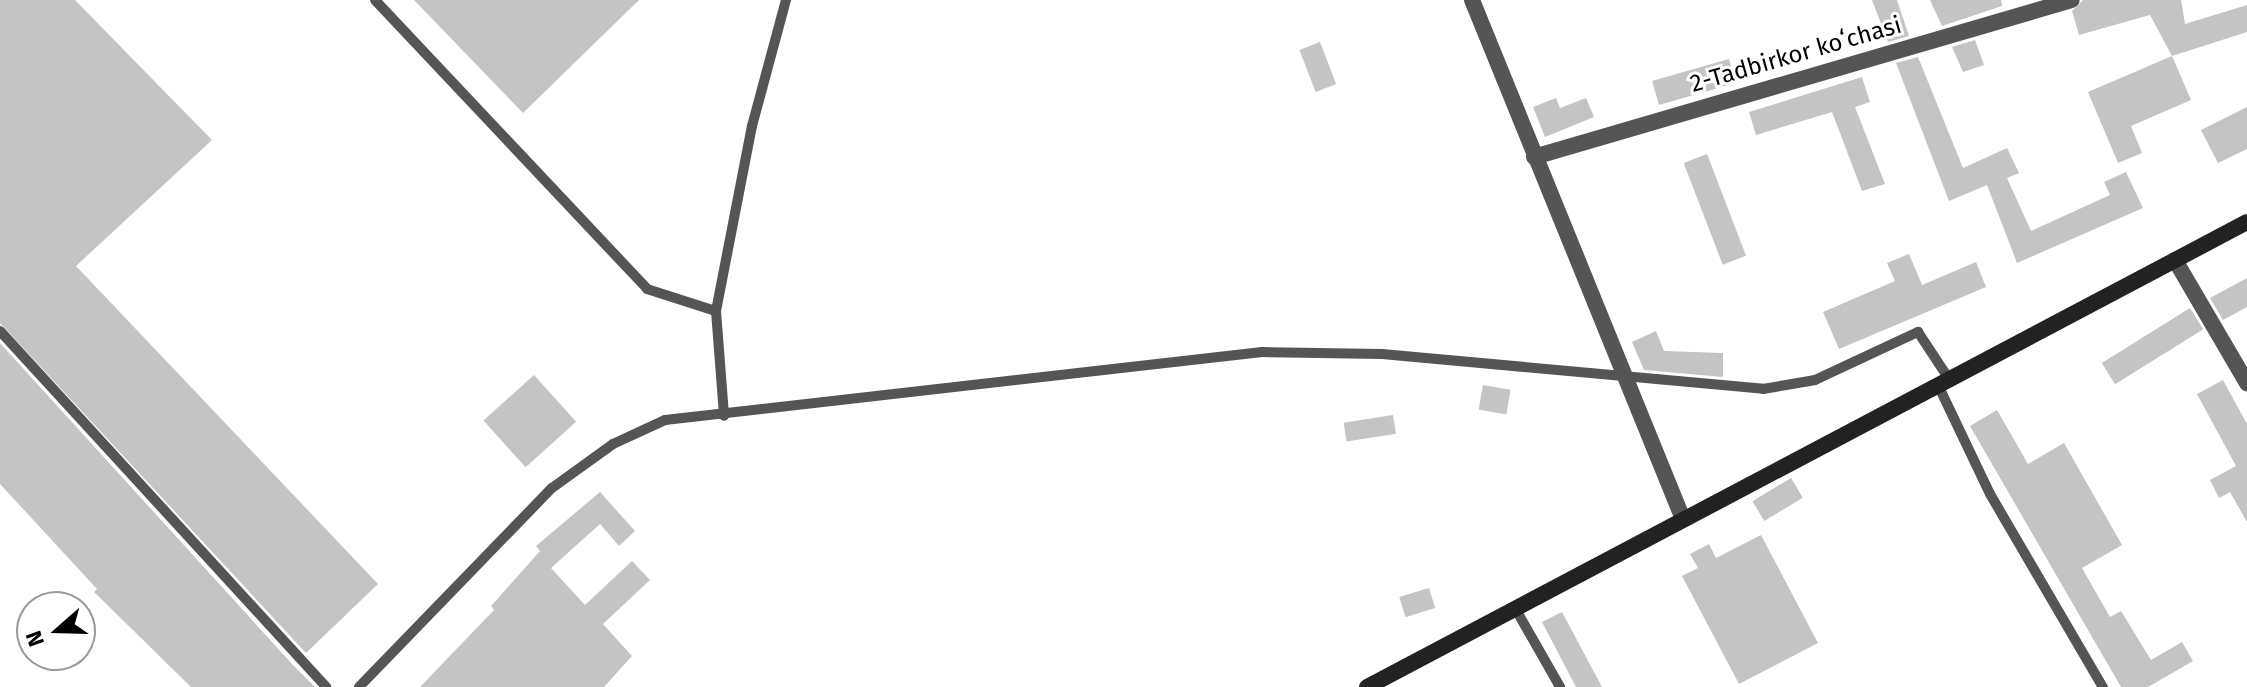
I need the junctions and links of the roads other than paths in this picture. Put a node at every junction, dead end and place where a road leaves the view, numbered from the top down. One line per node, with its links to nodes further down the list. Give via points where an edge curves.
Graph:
1 (375, 0): 8 (lane, via 647,289)
2 (786, 0): 8 (lane, via 752,126)
3 (1472, 0): 5 (street)
4 (2072, 0): 5 (street, 2-Tadbirkor koʻchasi)
5 (1534, 157): 10 (street)
6 (2247, 222): 7 (main road)
7 (2175, 260): 11 (main road); 12 (street)
8 (716, 311): 13 (lane)
9 (0, 331): 16 (lane)
10 (1625, 376): 11 (lane, via 1763,389 1815,380 1918,332); 13 (lane, via 1382,354 1262,352); 14 (street)
11 (1943, 382): 14 (main road); 20 (lane, via 1990,494)
12 (2247, 383)
13 (724, 416): 17 (lane, via 665,420 613,444 552,488)
14 (1683, 519): 15 (main road)
15 (1515, 608): 18 (main road); 19 (lane)
16 (326, 687)
17 (359, 687)
18 (1367, 687)
19 (1560, 687)
20 (2103, 687)

